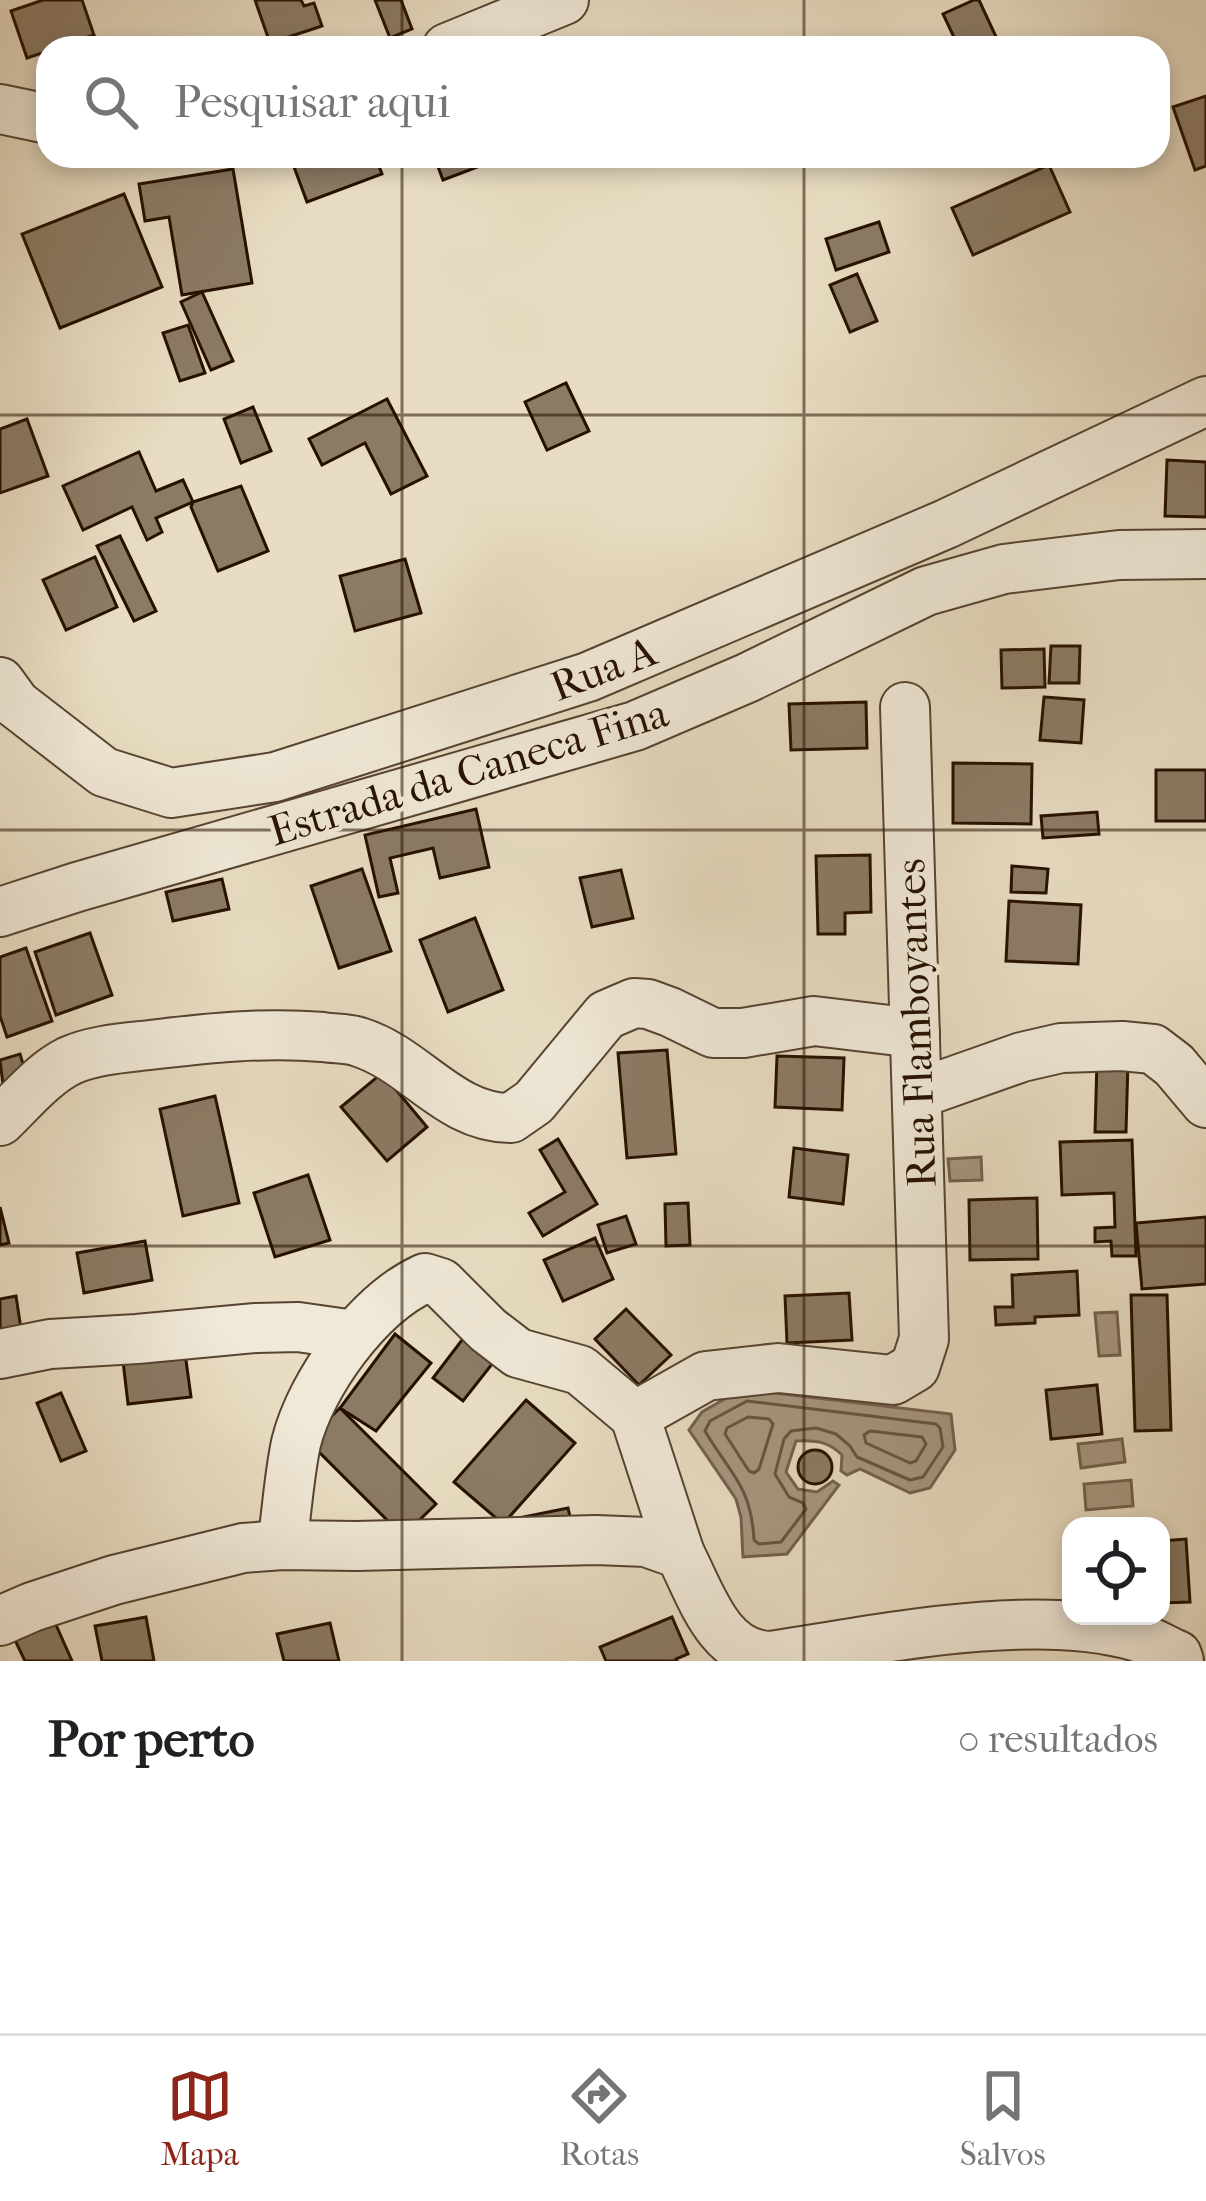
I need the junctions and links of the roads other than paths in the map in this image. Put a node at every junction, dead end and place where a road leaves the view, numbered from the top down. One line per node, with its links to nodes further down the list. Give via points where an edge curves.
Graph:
1 (564, 0): 2 (street)
2 (476, 36)
3 (0, 109): 4 (street)
4 (36, 116)
5 (1206, 401): 7 (street, Rua A, via 946,524 588,677 275,777 171,793 104,772)
6 (1206, 554): 9 (street, Estrada da Caneca Fina, via 1004,569 926,591 635,727)
7 (5, 698)
8 (905, 707): 10 (street, Rua Flamboyantes)
9 (0, 912)
10 (915, 1034): 11 (street, Rua Flamboyantes); 13 (street, via 814,1021 712,1033 634,1003 606,1016 512,1118 457,1105 403,1063 357,1041 205,1038 70,1061)
11 (917, 1094): 12 (street, via 1022,1057 1122,1046 1153,1049); 16 (street, Rua Flamboyantes, via 924,1339 915,1366 893,1380 778,1368 706,1376)
12 (1206, 1103)
13 (0, 1121)
14 (354, 1335): 15 (street, via 256,1328); 16 (street, via 424,1278 441,1283 518,1353 580,1370); 17 (street, via 315,1393 297,1441)
15 (0, 1354)
16 (635, 1416): 18 (street)
17 (282, 1544): 18 (street, via 596,1540 646,1542); 19 (street, via 114,1580)
18 (680, 1554): 20 (street, via 717,1627 754,1655 1020,1625 1094,1627)
19 (0, 1621)
20 (1180, 1656)

